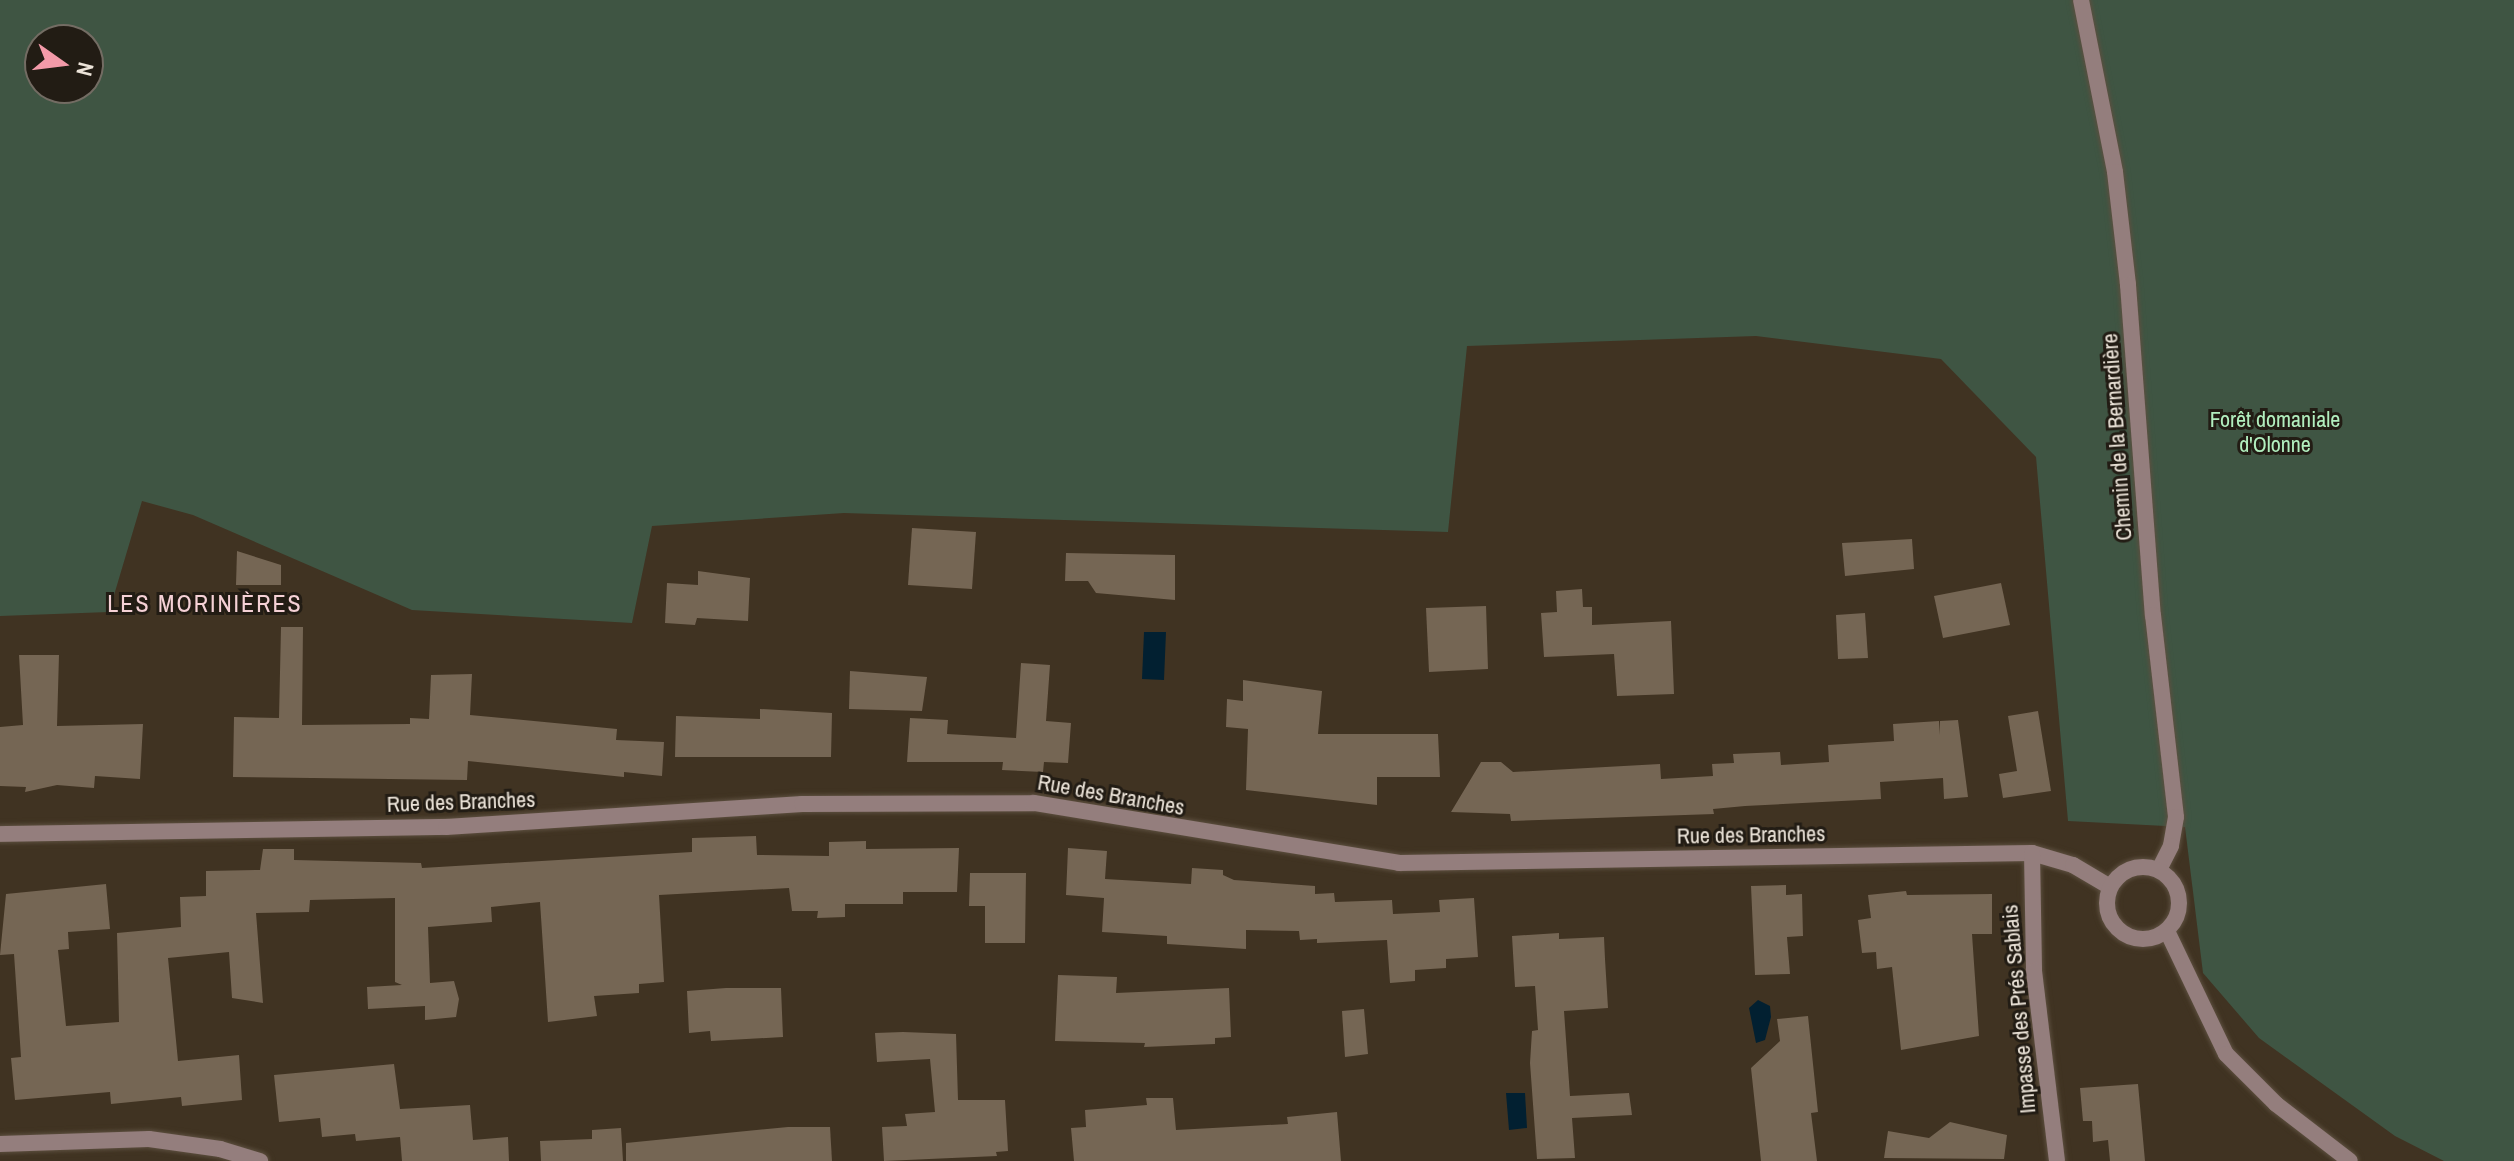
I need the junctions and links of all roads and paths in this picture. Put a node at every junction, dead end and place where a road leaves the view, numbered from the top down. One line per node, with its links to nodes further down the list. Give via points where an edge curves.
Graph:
1 (2081, 0): 4 (street, Chemin de la Bernardière, via 2115,172 2176,817 2171,846)
2 (0, 834): 3 (street, Rue des Branches, via 446,827 802,804 1034,803 1399,863)
3 (2032, 853): 5 (street, Rue des Branches, via 2073,865); 9 (street, Impasse des Prés Sablais, via 2034,971)
4 (2159, 870): 5 (street, via 2140,866 2122,872); 6 (street, via 2176,887 2179,910)
5 (2110, 887): 6 (street, via 2106,906 2113,925 2129,938 2149,940)
6 (2167, 931): 10 (street, via 2226,1054 2276,1104)
7 (0, 1144): 8 (street, via 149,1139)
8 (260, 1161)
9 (2057, 1161)
10 (2350, 1161)

